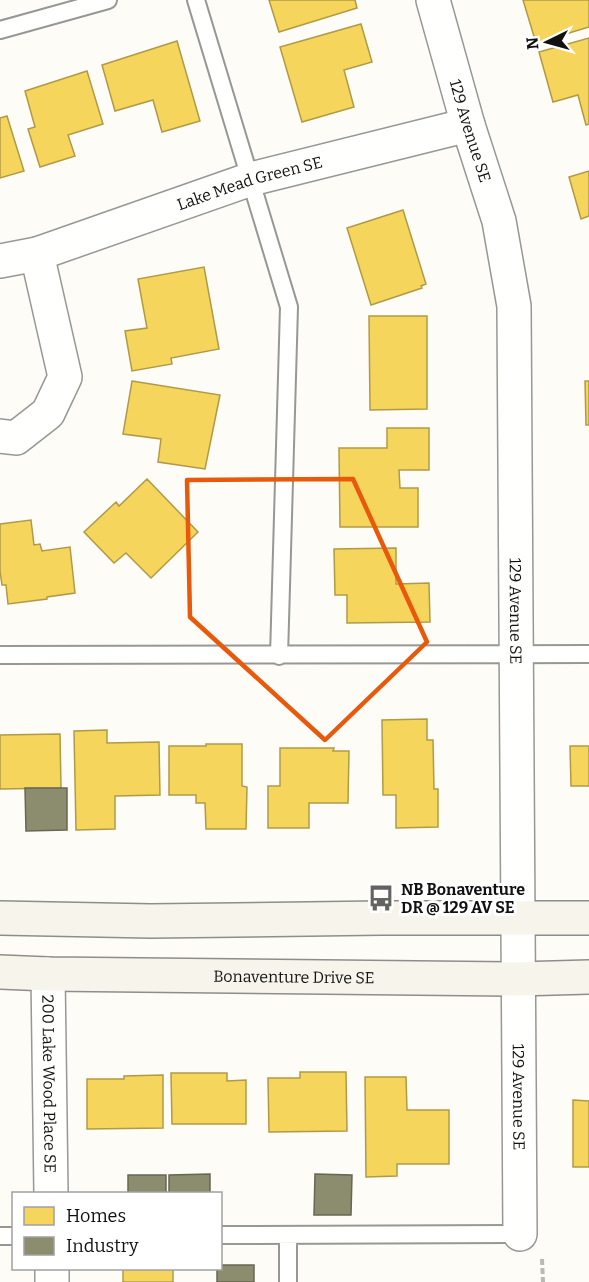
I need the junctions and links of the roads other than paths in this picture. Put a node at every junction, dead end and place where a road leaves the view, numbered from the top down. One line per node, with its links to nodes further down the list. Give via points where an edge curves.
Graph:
1 (108, 0): 4 (lane)
2 (196, 0): 6 (lane)
3 (433, 0): 5 (street, 129 Avenue SE)
4 (0, 30)
5 (468, 125): 6 (street, Lake Mead Green SE); 10 (street, 129 Avenue SE, via 499,221 514,306)
6 (251, 179): 7 (street, Lake Mead Green SE); 13 (lane, via 289,307)
7 (37, 254): 8 (street, Lake Mead Green SE); 9 (street, via 65,377 48,413 16,438)
8 (0, 261)
9 (0, 436)
10 (514, 654): 11 (lane); 13 (lane); 15 (street, 129 Avenue SE)
11 (589, 654)
12 (0, 655): 13 (lane)
13 (279, 656)
14 (0, 918): 15 (street)
15 (518, 918): 16 (street); 20 (street, 129 Avenue SE)
16 (589, 918)
17 (0, 972): 18 (street, Bonaventure Drive SE)
18 (48, 974): 20 (street, Bonaventure Drive SE); 21 (street, 200 Lake Wood Place SE)
19 (589, 977): 20 (street, Bonaventure Drive SE)
20 (518, 979): 22 (street, 129 Avenue SE)
21 (51, 1192)
22 (519, 1234): 24 (lane)
23 (222, 1235): 24 (lane)
24 (288, 1235): 25 (lane)
25 (288, 1282)

